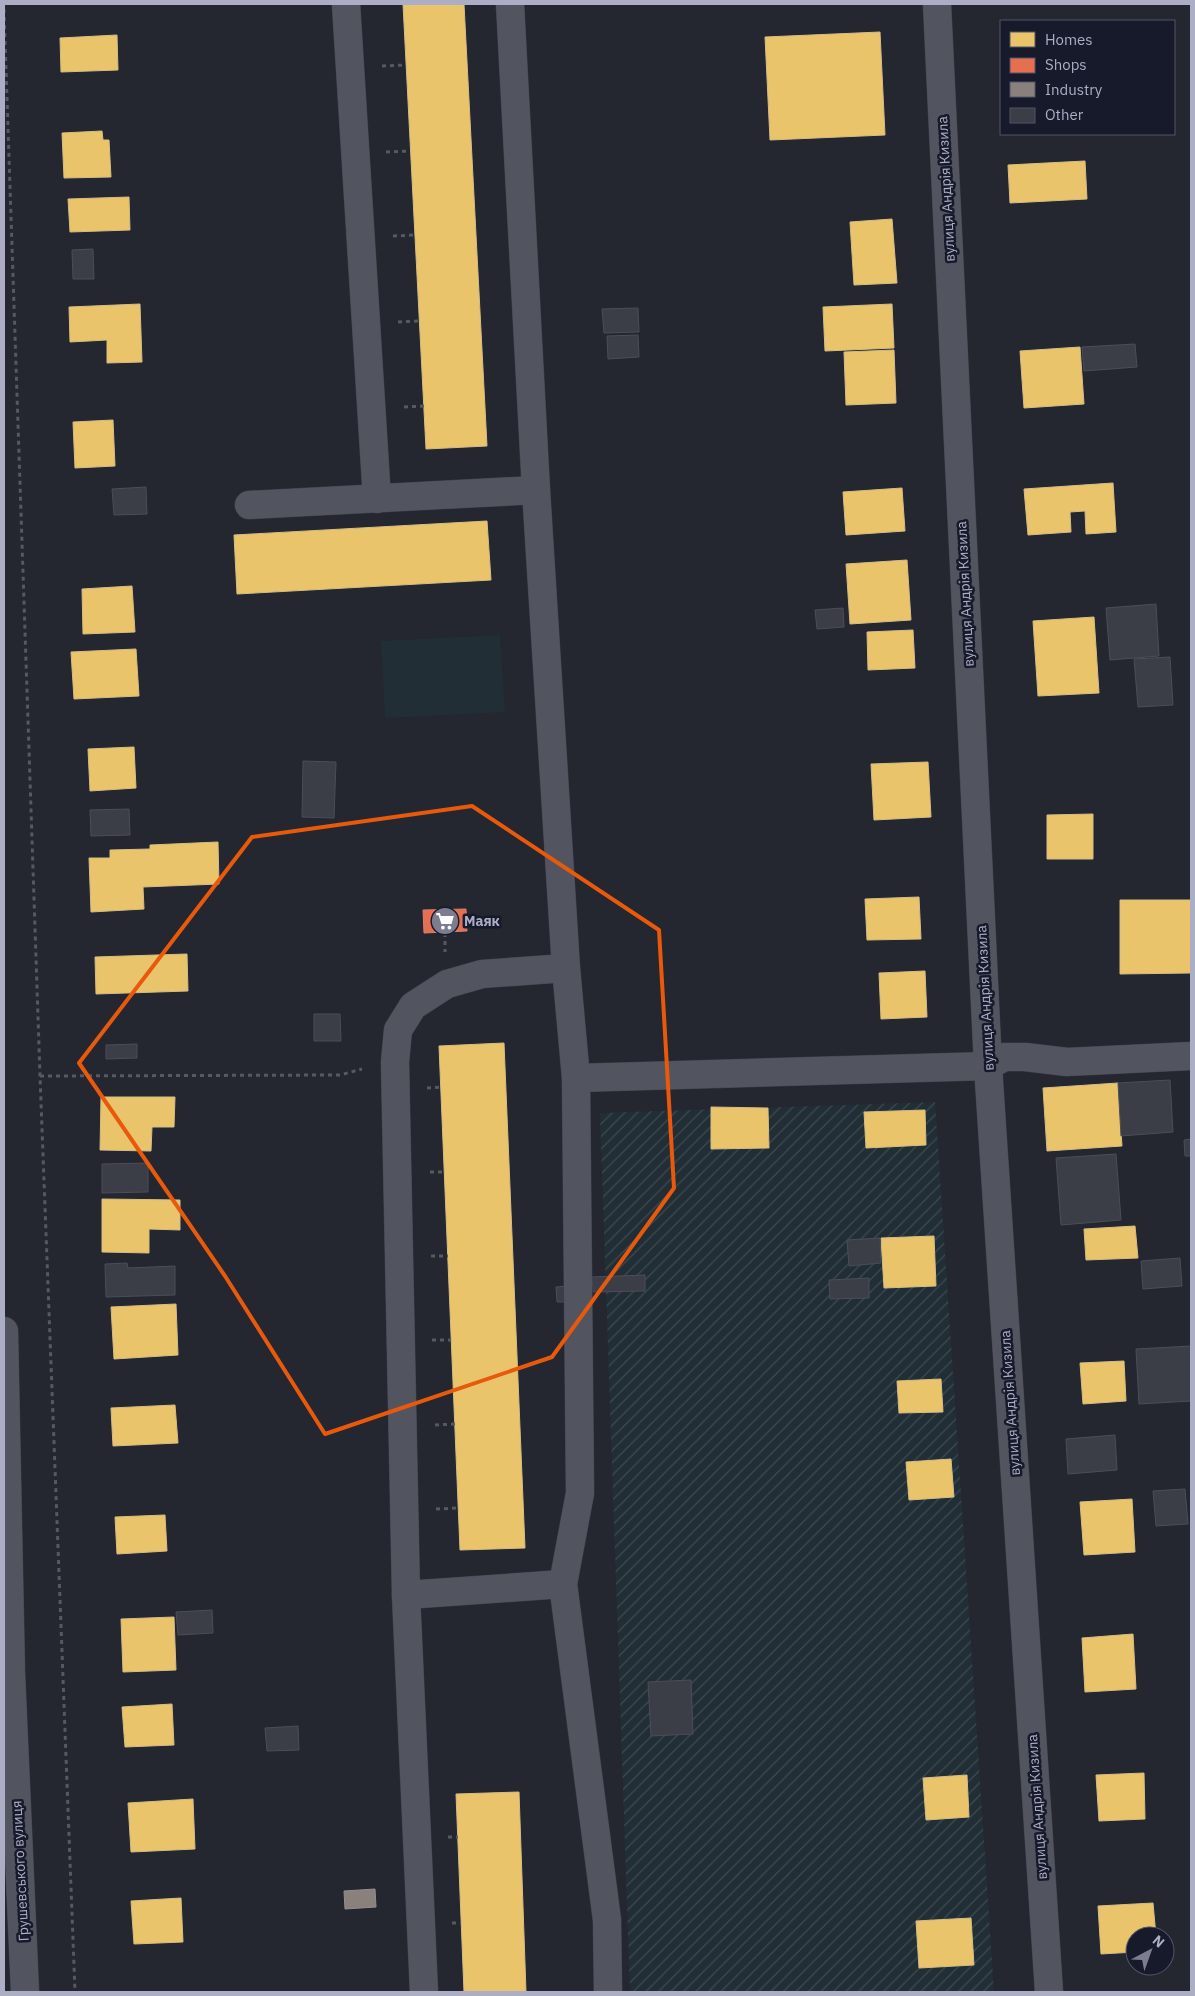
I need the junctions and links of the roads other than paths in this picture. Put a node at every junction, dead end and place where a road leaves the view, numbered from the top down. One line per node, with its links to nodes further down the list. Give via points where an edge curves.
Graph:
1 (346, 4): 5 (street)
2 (510, 4): 4 (street)
3 (937, 4): 9 (street, вулиця Андрія Кизила)
4 (536, 490): 5 (street); 7 (street)
5 (377, 499): 6 (street)
6 (249, 505)
7 (566, 968): 10 (street); 14 (street, via 482,974 446,984 413,1006 398,1030 395,1062)
8 (1191, 1056): 9 (street, via 1067,1062 1026,1056 1004,1057)
9 (988, 1066): 10 (street); 19 (street, вулиця Андрія Кизила)
10 (576, 1078): 13 (street, via 580,1493)
11 (4, 1331): 12 (street, Грушевського вулиця)
12 (5, 1386): 15 (street, Грушевського вулиця)
13 (564, 1584): 14 (street); 18 (street, via 607,1920)
14 (406, 1595): 17 (street)
15 (7, 1673): 16 (street, Грушевського вулиця)
16 (25, 1992)
17 (424, 1992)
18 (608, 1992)
19 (1049, 1992)

